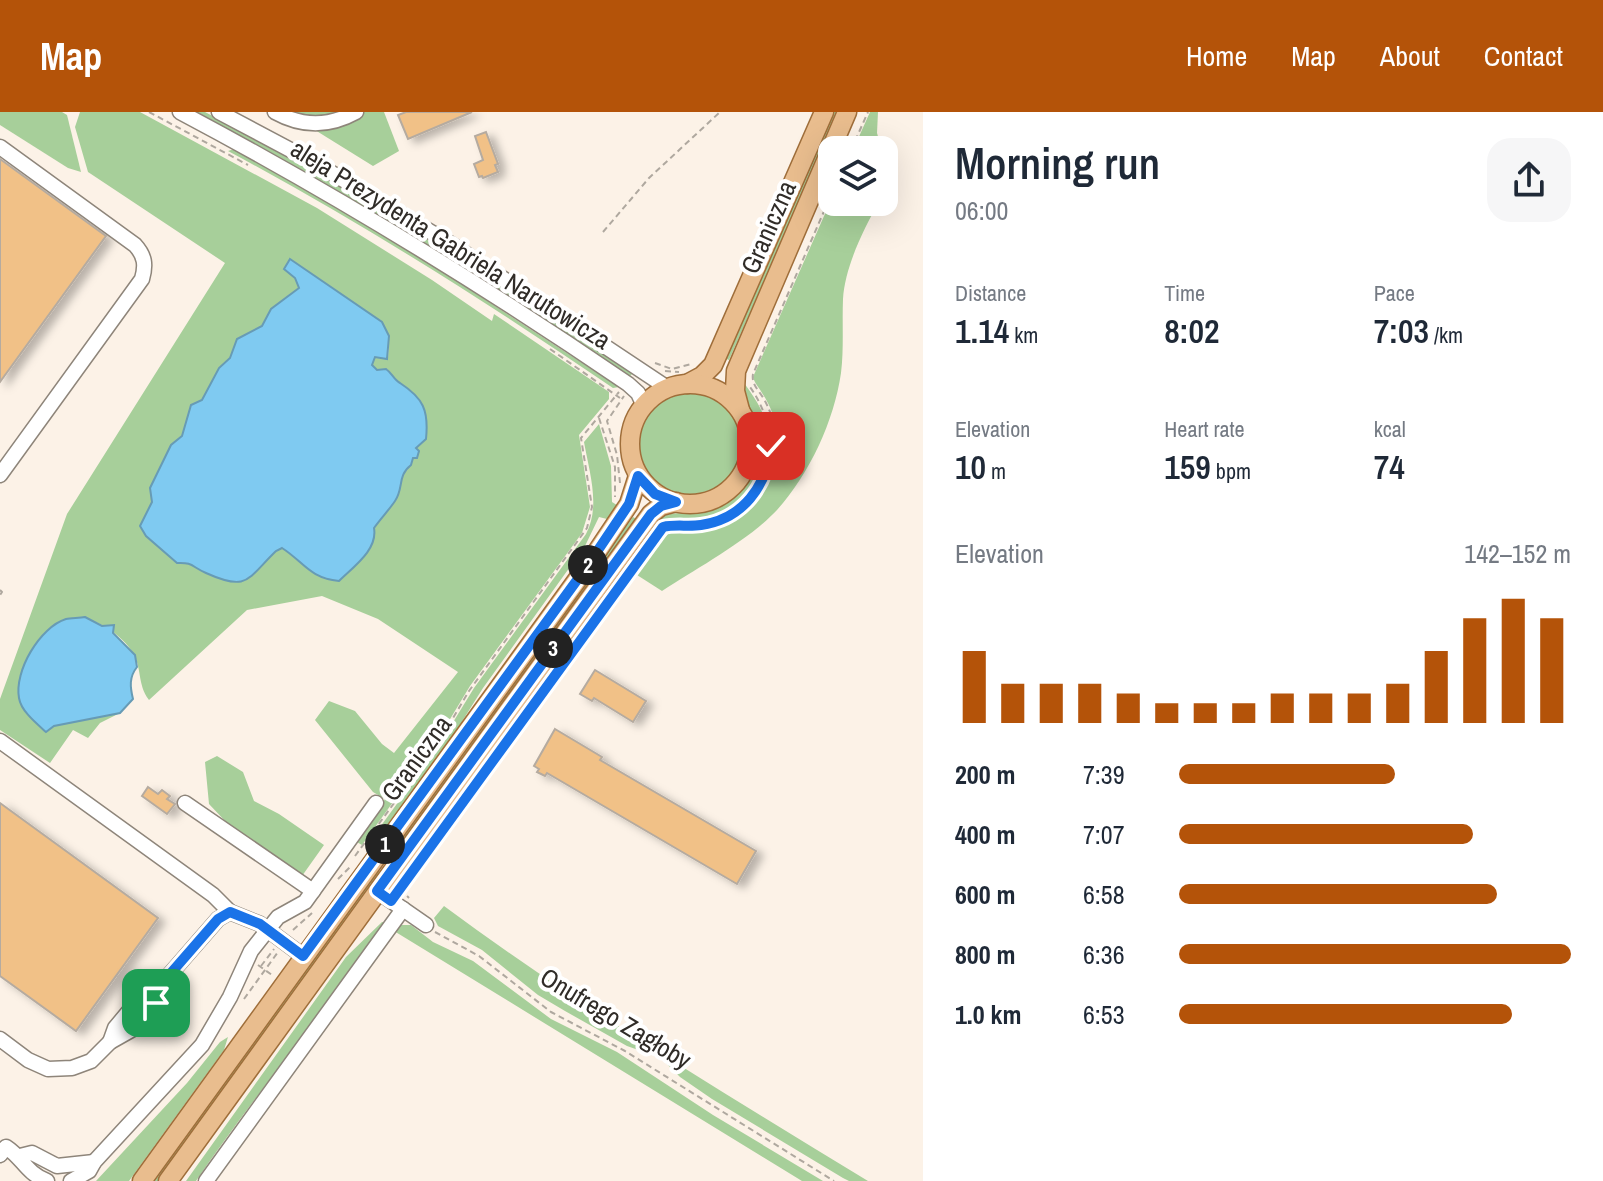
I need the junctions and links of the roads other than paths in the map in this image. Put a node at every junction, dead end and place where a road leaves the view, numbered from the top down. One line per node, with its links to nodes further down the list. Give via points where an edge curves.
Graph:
1 (180, 112): 9 (street, aleja Prezydenta Gabriela Narutowicza, via 467,276 628,384)
2 (219, 112): 8 (street, aleja Prezydenta Gabriela Narutowicza, via 451,244)
3 (275, 112): 4 (street, via 303,124 326,123)
4 (356, 112)
5 (824, 112): 8 (main road, Graniczna, via 712,367)
6 (847, 112): 10 (main road, Graniczna, via 736,371)
7 (0, 147): 11 (street, via 135,245 144,259 142,279)
8 (678, 387): 9 (main road); 10 (main road, via 717,391)
9 (644, 406): 12 (main road, via 631,433 630,457)
10 (740, 410): 13 (main road, via 750,436 748,459 735,484 703,502)
11 (0, 475)
12 (638, 476): 13 (main road, via 655,494); 22 (main road, Graniczna, via 629,504 588,565)
13 (676, 502): 18 (main road, Graniczna, via 651,514)
14 (0, 741): 19 (street)
15 (185, 803): 17 (street)
16 (376, 803): 17 (street)
17 (313, 891): 21 (street)
18 (390, 900): 20 (street); 30 (main road, Graniczna); 31 (street)
19 (230, 912): 21 (street); 23 (street, via 164,981 156,1003 133,1029 91,1061 48,1069)
20 (426, 925)
21 (267, 929): 22 (street); 26 (street, via 202,1045)
22 (303, 956): 29 (main road, Graniczna)
23 (0, 1039)
24 (0, 1155): 25 (street, via 6,1147)
25 (20, 1156): 26 (street, via 32,1153 57,1166); 27 (street, via 24,1167)
26 (94, 1162): 28 (street)
27 (47, 1181)
28 (71, 1181)
29 (142, 1181)
30 (168, 1181)
31 (206, 1181)

